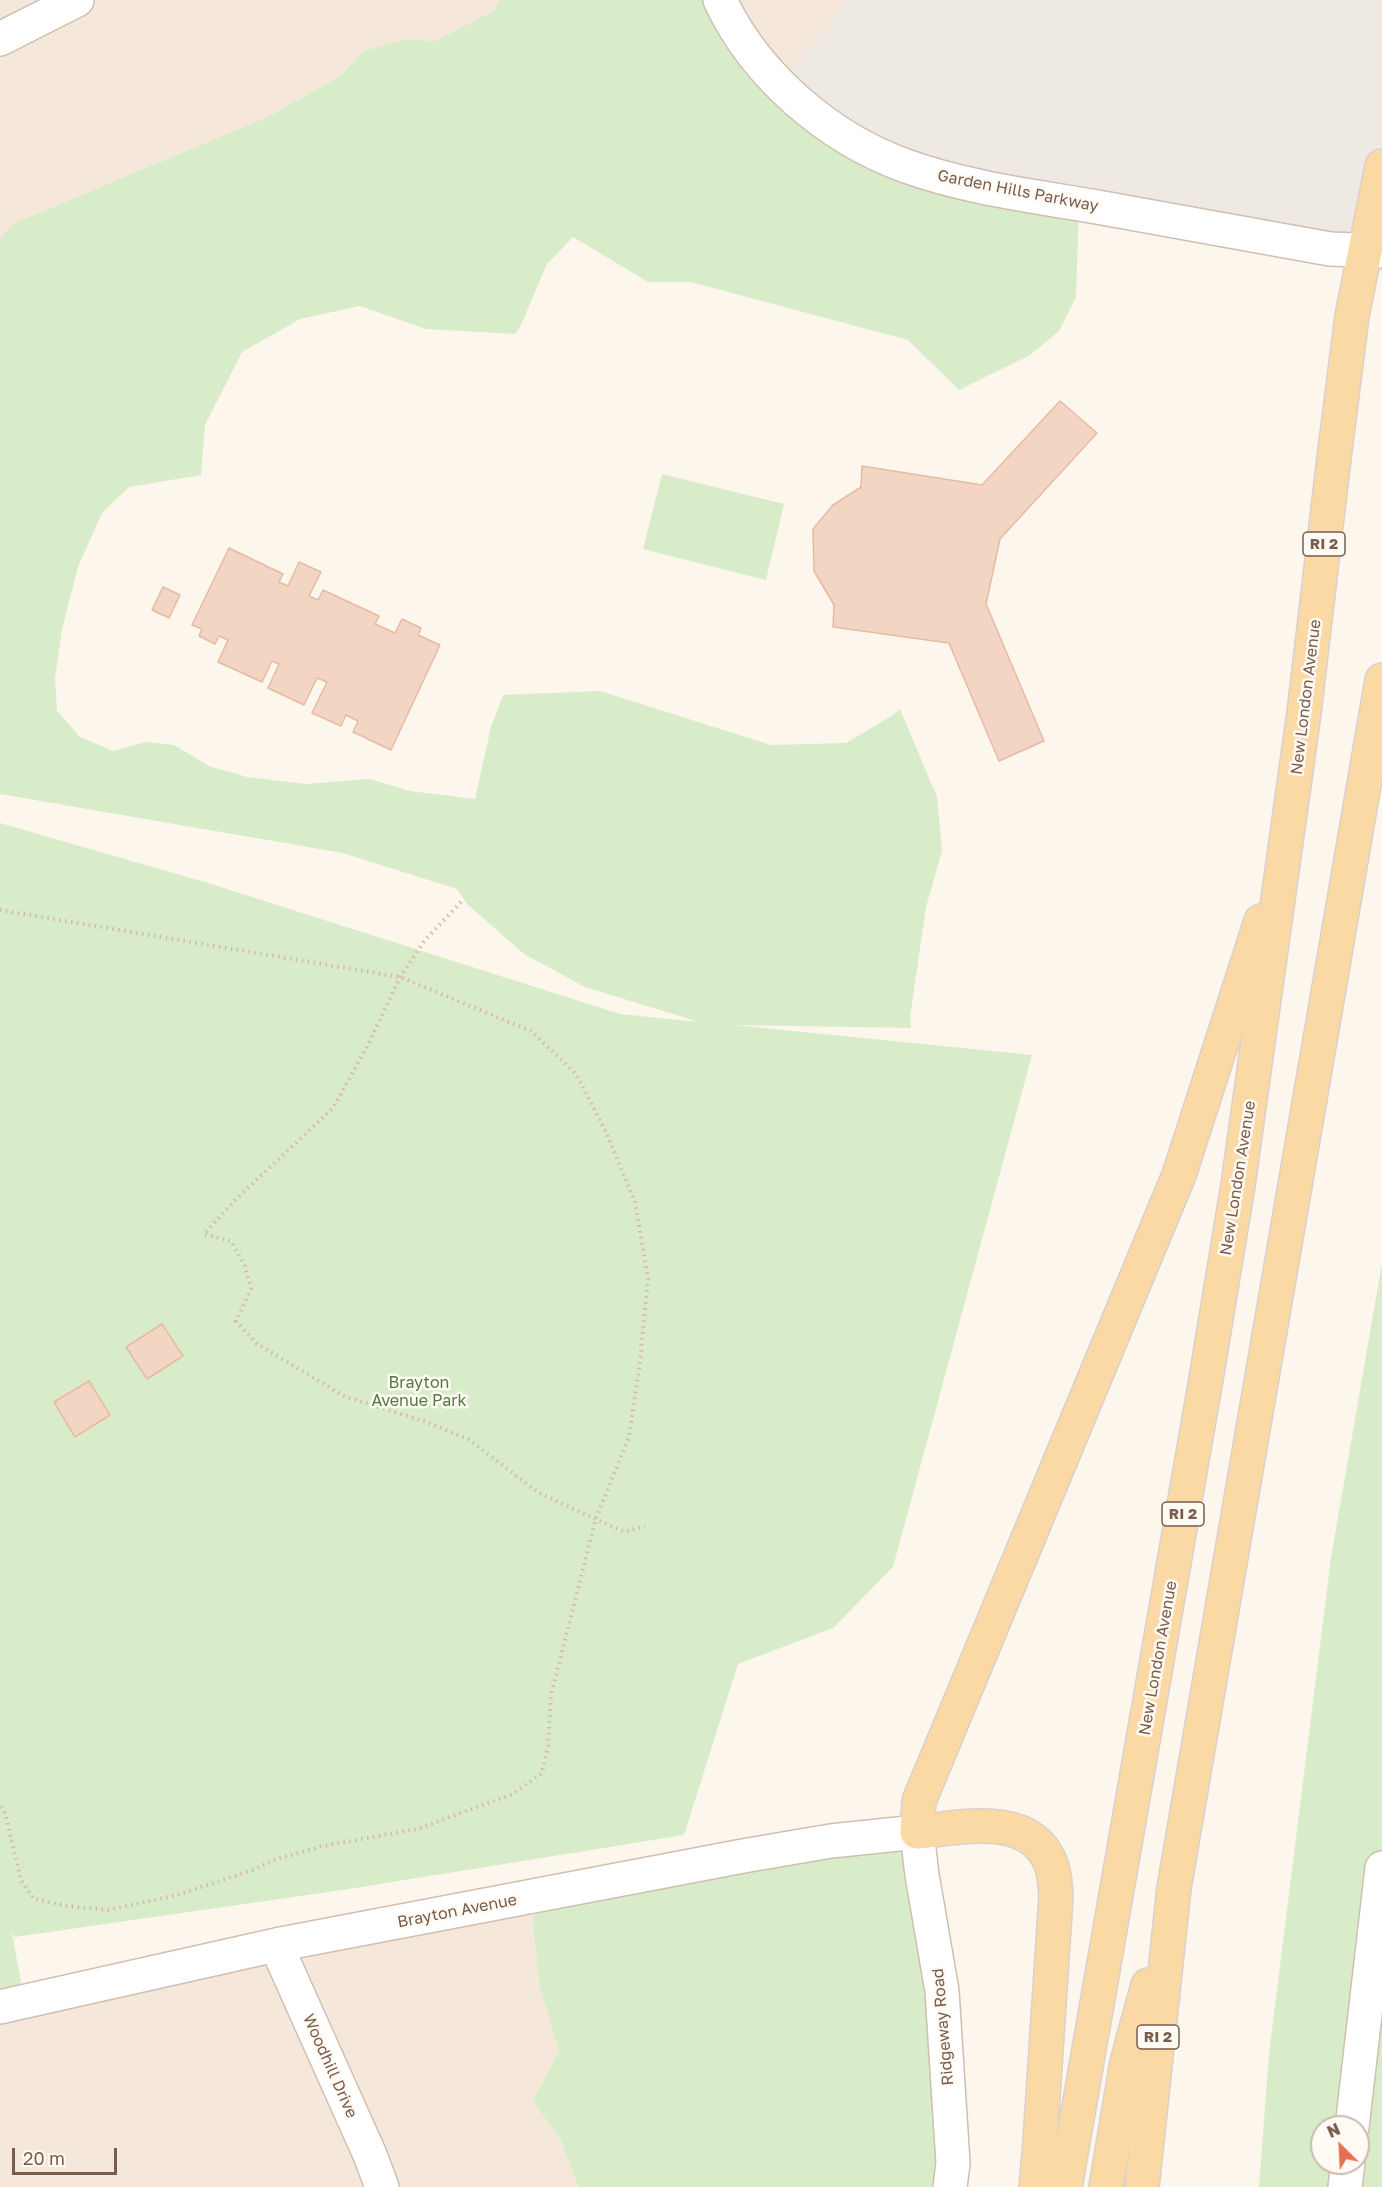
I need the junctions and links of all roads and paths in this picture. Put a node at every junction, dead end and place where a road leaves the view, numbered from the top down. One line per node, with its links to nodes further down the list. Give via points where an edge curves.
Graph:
1 (76, 0): 3 (street)
2 (720, 0): 5 (street, Garden Hills Parkway, via 754,55 786,90 828,124 906,166 983,187 1330,249)
3 (0, 39)
4 (1382, 166): 5 (main road, New London Avenue / RI 2)
5 (1374, 251): 7 (main road, New London Avenue / RI 2, via 1352,316)
6 (1382, 680): 16 (main road, RI 2)
7 (1288, 838): 14 (main road, via 1179,1175 924,1786); 23 (main road, New London Avenue / RI 2, via 1213,1338)
8 (461, 903): 10 (path, via 425,940)
9 (0, 910): 10 (path)
10 (400, 977): 11 (path, via 531,1031 576,1074 606,1130 634,1202 648,1280 640,1362 629,1437); 11 (path, via 333,1108 204,1234 231,1240 245,1266 251,1289 236,1321 257,1344 344,1396 468,1439 539,1492)
11 (596, 1518): 12 (path, via 624,1532); 13 (path, via 551,1695 542,1773 513,1794 417,1829 323,1846 177,1895 108,1910 34,1899 21,1880)
12 (645, 1526)
13 (0, 1805)
14 (916, 1832): 17 (street, Brayton Avenue, via 765,1852); 21 (street, Ridgeway Road, via 942,1991 953,2163); 22 (main road, via 984,1826 1009,1828 1034,1842 1051,1864 1056,1896)
15 (1382, 1868): 19 (street)
16 (1174, 1888): 24 (main road, via 1127,2062); 25 (main road, RI 2)
17 (276, 1945): 18 (street, Brayton Avenue); 20 (street, Woodhill Drive)
18 (0, 2007)
19 (1353, 2115)
20 (382, 2187)
21 (950, 2187)
22 (1036, 2187)
23 (1065, 2187)
24 (1106, 2187)
25 (1142, 2187)

